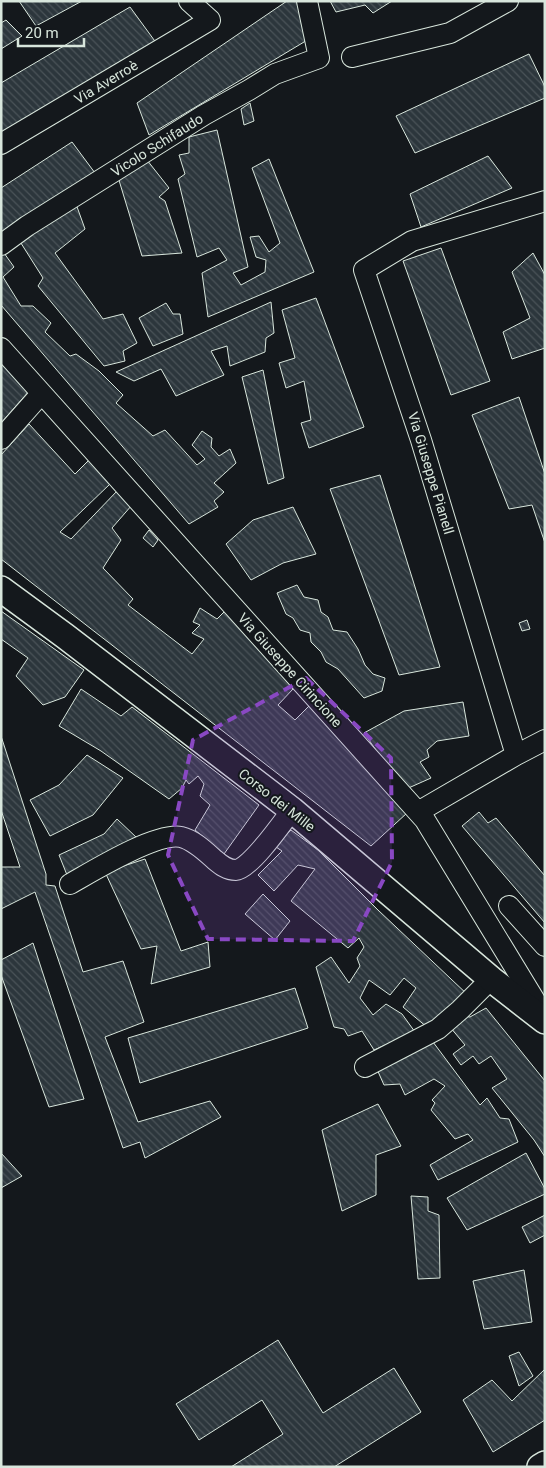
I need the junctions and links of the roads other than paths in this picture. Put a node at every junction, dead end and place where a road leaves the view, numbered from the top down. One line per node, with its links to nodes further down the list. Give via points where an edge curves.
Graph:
1 (189, 1): 5 (street, Via Averroè, via 210,20)
2 (307, 1): 7 (street, Vicolo Schifaudo, via 319,58 274,74 204,115)
3 (508, 1): 4 (street, via 450,32)
4 (352, 56)
5 (1, 144)
6 (545, 201): 13 (street, Via Giuseppe Pianell, via 412,242 364,270 421,440)
7 (1, 245)
8 (1, 348): 9 (street, Via Giuseppe Cirincione)
9 (42, 394): 10 (street); 15 (street, Via Giuseppe Cirincione)
10 (1, 439)
11 (1, 589): 14 (street, Corso dei Mille)
12 (545, 740): 13 (street)
13 (516, 755): 15 (street)
14 (292, 810): 16 (street, via 257,854 236,870 223,867 197,845 180,837 135,848); 19 (street, Corso dei Mille)
15 (418, 812): 20 (street, Via Giuseppe Cirincione)
16 (70, 884)
17 (509, 906): 18 (street)
18 (545, 946)
19 (491, 979): 21 (street, Corso dei Mille); 22 (street, via 438,1029)
20 (545, 1017)
21 (545, 1021)
22 (366, 1067)
23 (545, 1464): 24 (street)
24 (540, 1467)

